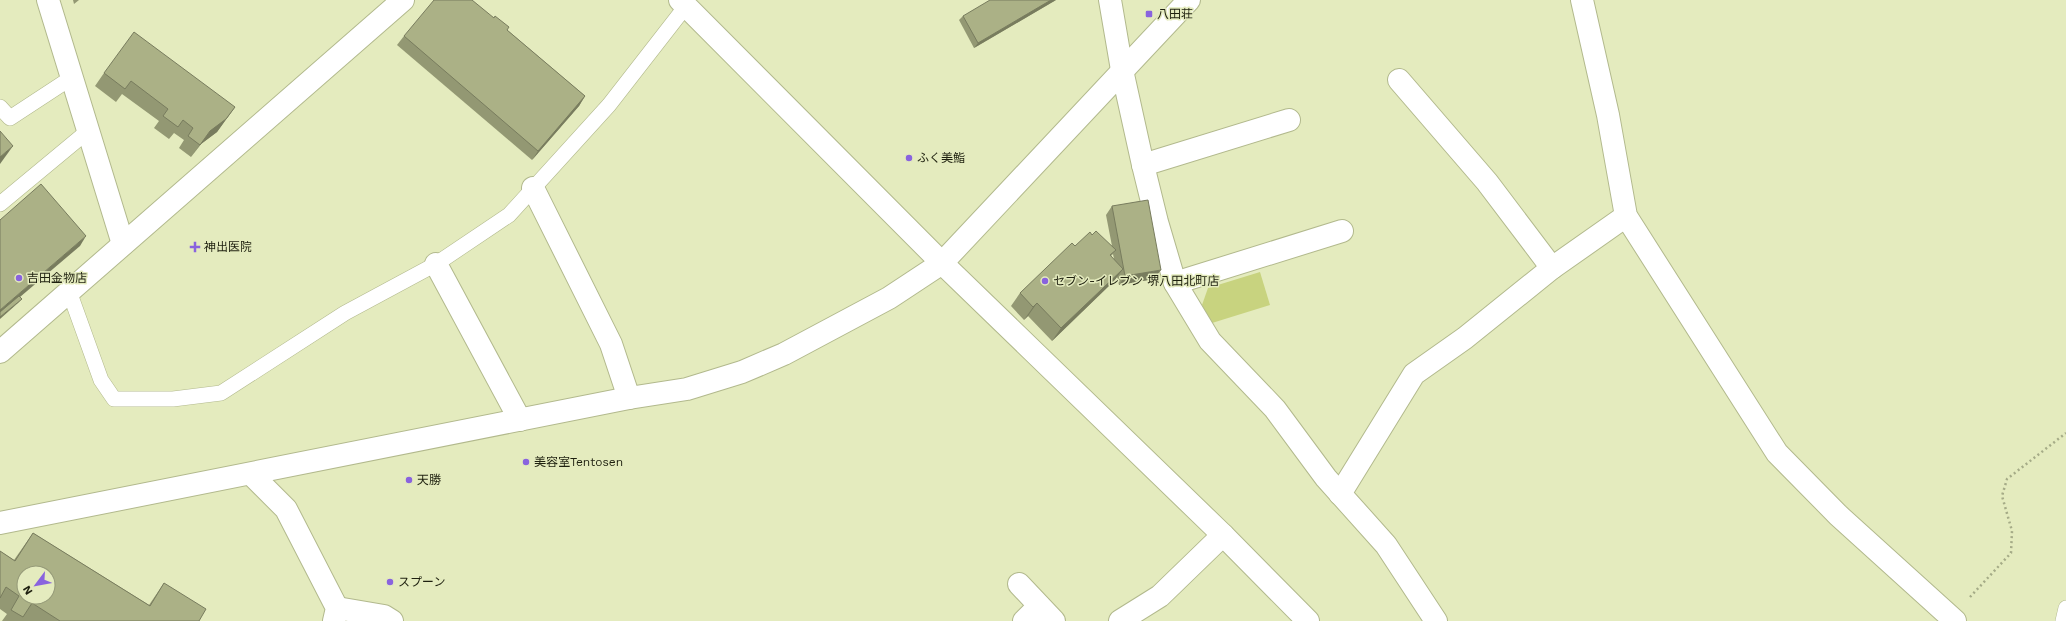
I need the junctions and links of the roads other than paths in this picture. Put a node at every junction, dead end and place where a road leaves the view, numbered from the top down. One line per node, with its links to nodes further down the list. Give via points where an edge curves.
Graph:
1 (48, 0): 8 (street)
2 (402, 0): 18 (street)
3 (1110, 0): 7 (street)
4 (1189, 0): 7 (street)
5 (1582, 0): 16 (street, via 1608,115)
6 (683, 3): 14 (lane, via 609,104); 19 (street)
7 (1122, 70): 13 (street); 19 (street)
8 (71, 78): 10 (lane, via 10,118); 12 (street)
9 (1399, 80): 21 (street, via 1488,182)
10 (0, 107)
11 (1289, 120): 13 (street)
12 (88, 131): 15 (lane); 18 (street)
13 (1144, 166): 22 (street)
14 (533, 188): 20 (lane, via 509,215); 25 (street, via 611,344)
15 (0, 204)
16 (1626, 216): 21 (street); 35 (street, via 1777,453 1838,515)
17 (1342, 231): 22 (street)
18 (123, 244): 23 (street)
19 (942, 263): 25 (street, via 889,298 777,357 742,372 687,389); 30 (street)
20 (436, 264): 23 (lane, via 345,313 221,393 174,399 114,399 101,380); 26 (street)
21 (1552, 268): 28 (street, via 1465,338 1414,374)
22 (1175, 283): 28 (street, via 1210,341 1275,410)
23 (69, 292): 24 (street)
24 (0, 352)
25 (628, 398): 26 (street)
26 (520, 420): 27 (street)
27 (251, 474): 29 (street); 34 (street, via 286,509)
28 (1340, 494): 41 (street, via 1386,545)
29 (0, 523)
30 (1223, 535): 39 (street, via 1160,596); 40 (street)
31 (1019, 584): 32 (street)
32 (1039, 606): 37 (street); 38 (street)
33 (2066, 608): 42 (lane)
34 (336, 615): 36 (street, via 384,616)
35 (1953, 619)
36 (392, 621)
37 (1024, 621)
38 (1054, 621)
39 (1120, 621)
40 (1308, 621)
41 (1436, 621)
42 (2063, 621)

